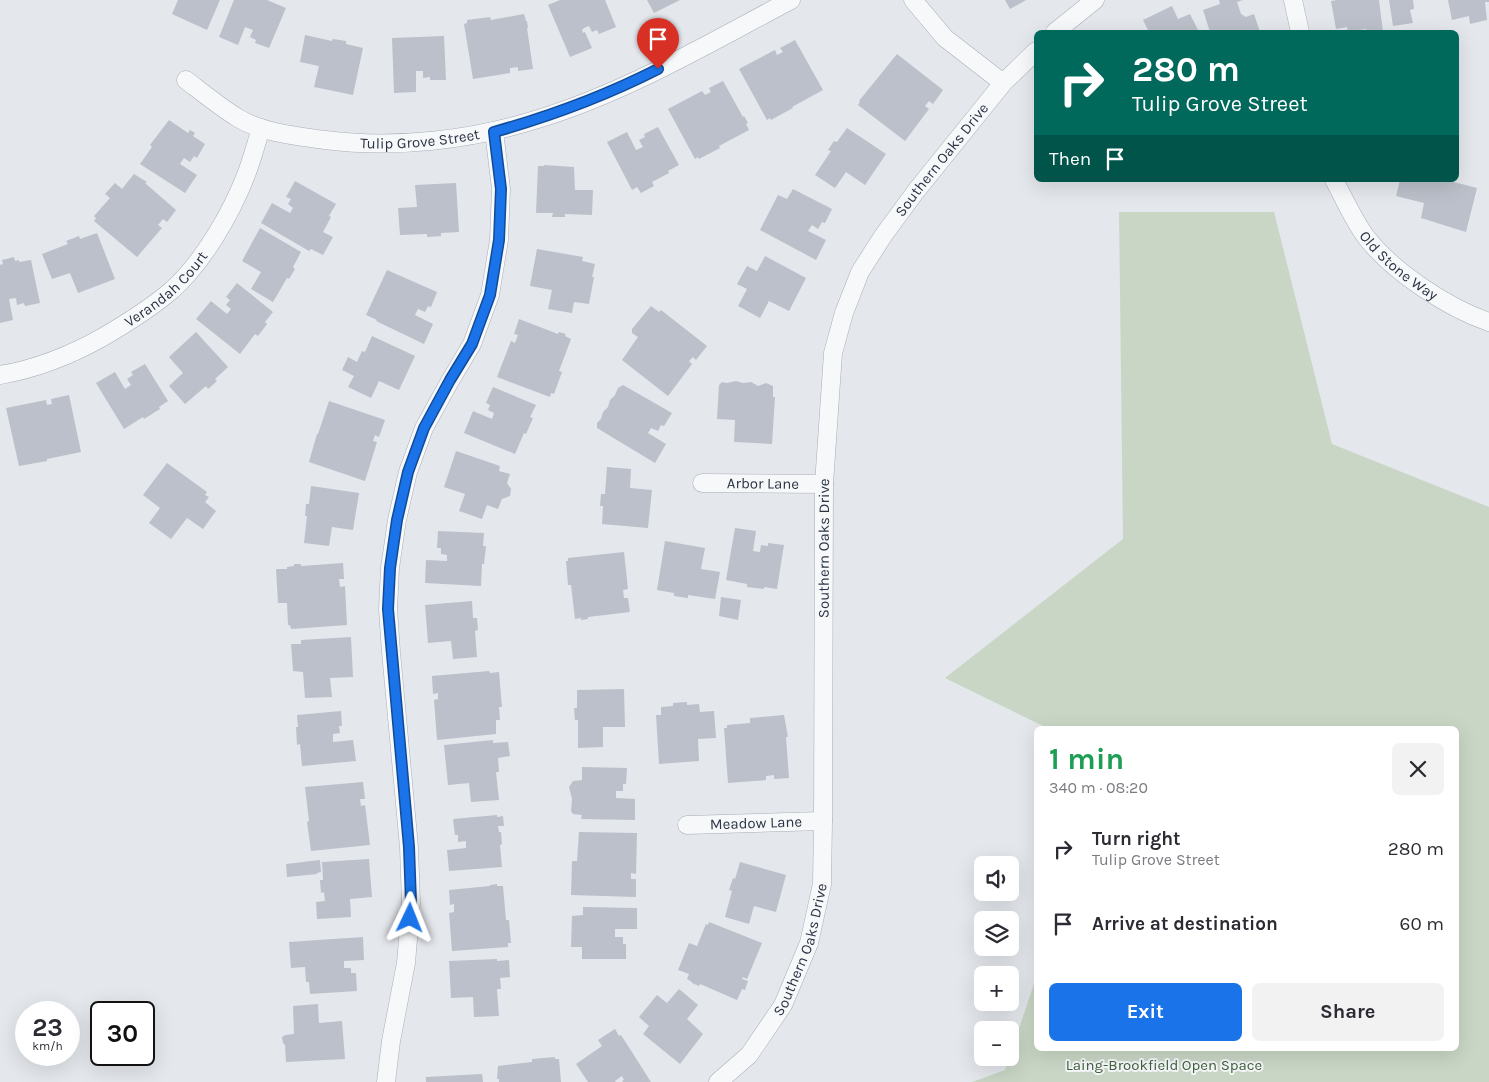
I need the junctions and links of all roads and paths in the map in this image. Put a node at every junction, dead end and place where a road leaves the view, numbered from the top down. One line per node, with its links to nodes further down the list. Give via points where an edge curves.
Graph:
1 (791, 0): 11 (street, Tulip Grove Street, via 641,78 539,119)
2 (913, 0): 9 (street, via 945,38)
3 (1095, 0): 5 (street)
4 (1293, 0): 6 (street)
5 (1058, 30)
6 (1300, 30)
7 (1034, 53): 9 (street, Southern Oaks Drive)
8 (186, 80): 10 (street, Tulip Grove Street, via 239,119)
9 (1003, 83): 16 (street, Southern Oaks Drive, via 916,191 860,272 833,353)
10 (262, 128): 11 (street, Tulip Grove Street, via 338,141 387,144); 14 (street, Verandah Court, via 227,217 203,254 172,289 131,321 78,351)
11 (494, 132): 19 (street, via 501,189 499,240 490,295 472,344 424,428 408,472 390,568 390,643 409,847 411,903 406,963)
12 (1335, 182): 13 (street, Old Stone Way, via 1366,237 1397,270 1440,298)
13 (1489, 322)
14 (0, 375)
15 (702, 483): 16 (street, Arbor Lane)
16 (824, 484): 17 (street, Southern Oaks Drive)
17 (824, 821): 18 (street, Meadow Lane); 20 (street, Southern Oaks Drive, via 822,884 809,943 783,1005 749,1055)
18 (687, 826)
19 (386, 1082)
20 (718, 1082)

